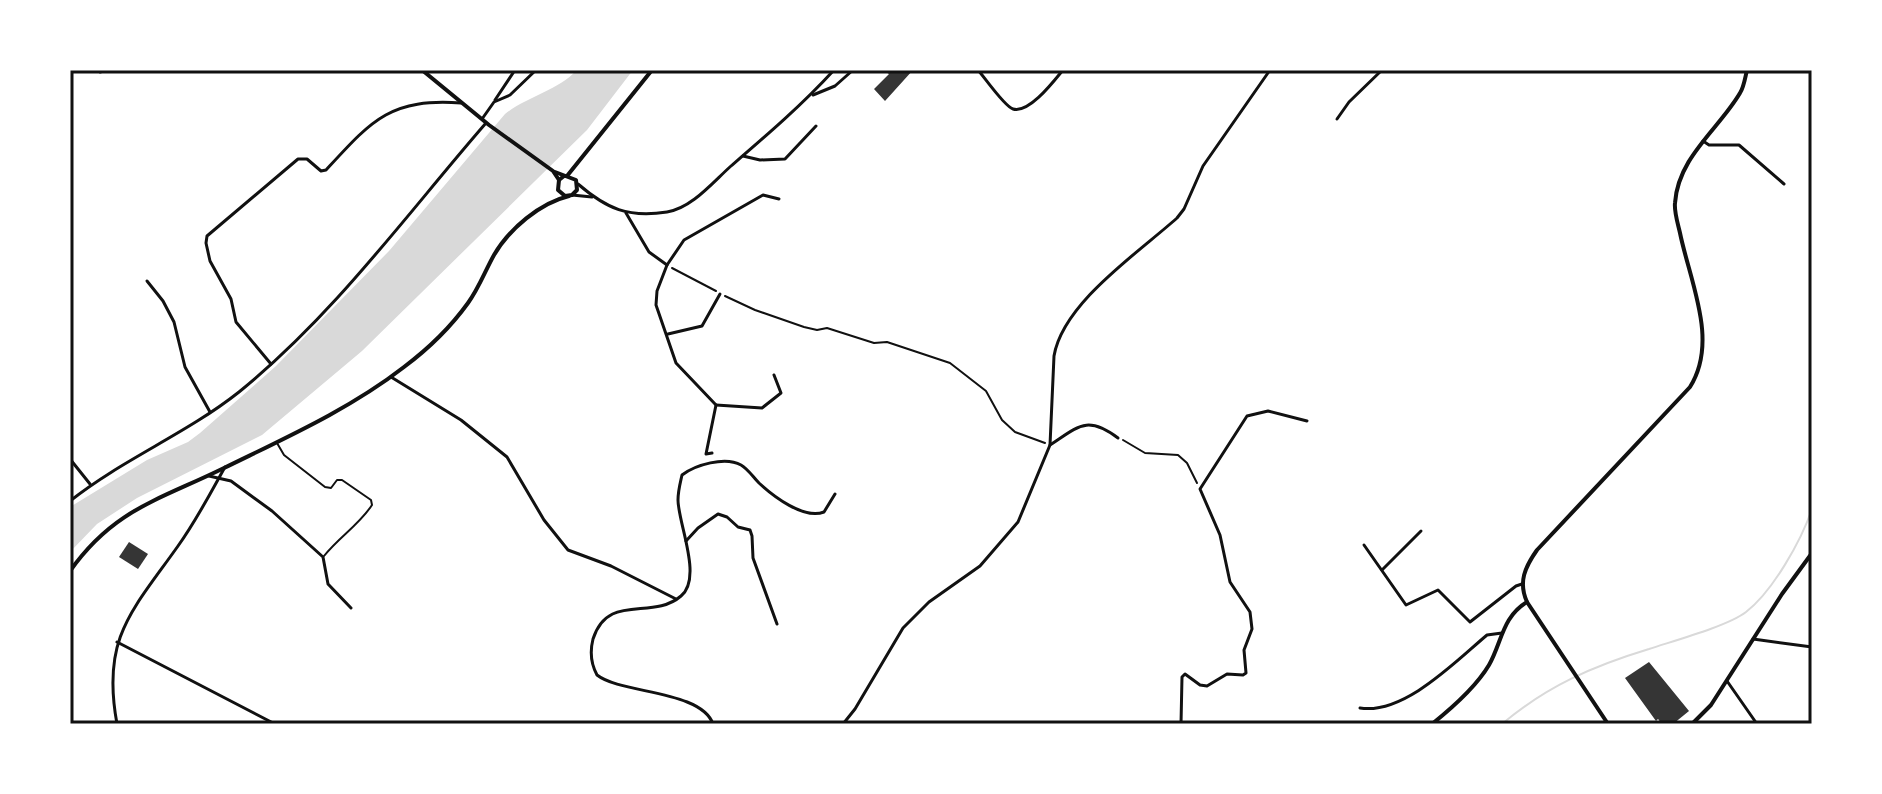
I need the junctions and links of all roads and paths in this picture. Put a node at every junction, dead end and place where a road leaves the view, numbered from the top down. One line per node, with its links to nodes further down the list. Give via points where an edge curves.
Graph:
1 (107, 70): 13 (street)
2 (422, 70): 16 (main road)
3 (515, 70): 15 (street)
4 (536, 70): 15 (street, via 510,95)
5 (652, 70): 22 (main road)
6 (834, 70): 14 (street)
7 (853, 70): 14 (street, via 835,86)
8 (978, 70): 9 (street, via 1005,103 1018,110)
9 (1063, 70)
10 (1270, 70): 45 (street, via 1203,166 1177,218 1112,271 1064,325 1054,356)
11 (1382, 70): 17 (street)
12 (1747, 70): 20 (main road, via 1741,92)
13 (100, 72)
14 (810, 96): 21 (street)
15 (494, 102): 18 (street)
16 (462, 103): 18 (main road); 37 (street, via 408,105 385,114 326,170 298,159 207,236 210,261 231,299 236,322)
17 (1337, 119)
18 (486, 123): 23 (main road); 37 (street, via 351,285)
19 (816, 126): 21 (street, via 785,159)
20 (1703, 141): 27 (street, via 1739,145); 62 (main road, via 1681,177 1674,204 1700,317 1698,375 1537,550)
21 (743, 156): 32 (street, via 690,202 669,212)
22 (576, 167): 24 (main road); 26 (main road)
23 (553, 171): 24 (main road); 25 (main road)
24 (566, 176): 25 (main road); 26 (main road)
25 (558, 182): 28 (main road, via 560,193); 31 (main road)
26 (577, 182): 28 (main road); 29 (street)
27 (1784, 184)
28 (570, 196): 29 (street); 31 (main road)
29 (593, 197): 32 (street)
30 (779, 199): 33 (street, via 763,195 728,214 684,240)
31 (552, 200): 39 (main road, via 505,239 454,321)
32 (626, 213): 33 (street, via 649,252)
33 (667, 265): 35 (path); 36 (street, via 656,305)
34 (147, 281): 41 (street, via 174,322 185,367)
35 (720, 294): 36 (street, via 702,326); 45 (path, via 804,327 887,342 950,363 986,391 1015,432)
36 (668, 334): 40 (street, via 676,363)
37 (271, 364): 41 (street)
38 (774, 375): 40 (street, via 781,393 762,408)
39 (391, 377): 44 (main road); 63 (street, via 461,420 507,457 568,550)
40 (716, 405): 46 (street, via 706,454)
41 (211, 413): 51 (street)
42 (1307, 421): 52 (street, via 1268,411 1247,416)
43 (1118, 438): 45 (street, via 1092,424); 52 (path, via 1145,453 1178,455)
44 (276, 441): 48 (main road); 59 (lane, via 284,455 325,487 342,480 371,500 361,521)
45 (1050, 445): 76 (street, via 1014,528 980,566 903,628)
46 (712, 453)
47 (70, 459): 51 (street)
48 (225, 467): 49 (main road); 50 (street)
49 (206, 476): 50 (street); 61 (main road, via 109,526)
50 (220, 478): 59 (street, via 265,506); 69 (street, via 129,615)
51 (90, 484): 54 (street)
52 (1200, 489): 77 (street, via 1217,525 1230,582 1250,612 1252,629 1244,650 1246,673 1227,674 1207,686 1182,677)
53 (835, 494): 56 (street, via 824,512 808,514 760,484 741,465 691,468 682,475 678,502)
54 (70, 501)
55 (1421, 531): 60 (street)
56 (686, 541): 63 (street, via 689,577); 66 (street, via 718,514 750,530 753,558)
57 (1364, 545): 60 (street)
58 (1812, 553): 68 (main road)
59 (323, 557): 65 (street, via 328,584)
60 (1382, 570): 62 (street, via 1406,605 1438,590 1470,622)
61 (70, 571)
62 (1522, 584): 64 (main road)
63 (676, 599): 75 (street, via 666,606 631,608 606,618 593,641 593,667 603,680 703,710)
64 (1527, 602): 67 (main road, via 1510,616); 79 (main road)
65 (351, 608)
66 (777, 624)
67 (1502, 633): 72 (street, via 1487,635 1410,696 1376,709); 78 (main road, via 1489,665)
68 (1753, 639): 70 (street); 71 (main road)
69 (117, 642): 73 (street); 74 (street)
70 (1812, 647)
71 (1727, 680): 80 (main road); 81 (street)
72 (1360, 708)
73 (117, 724)
74 (275, 724)
75 (713, 724)
76 (843, 724)
77 (1180, 724)
78 (1432, 724)
79 (1608, 724)
80 (1692, 724)
81 (1757, 724)

